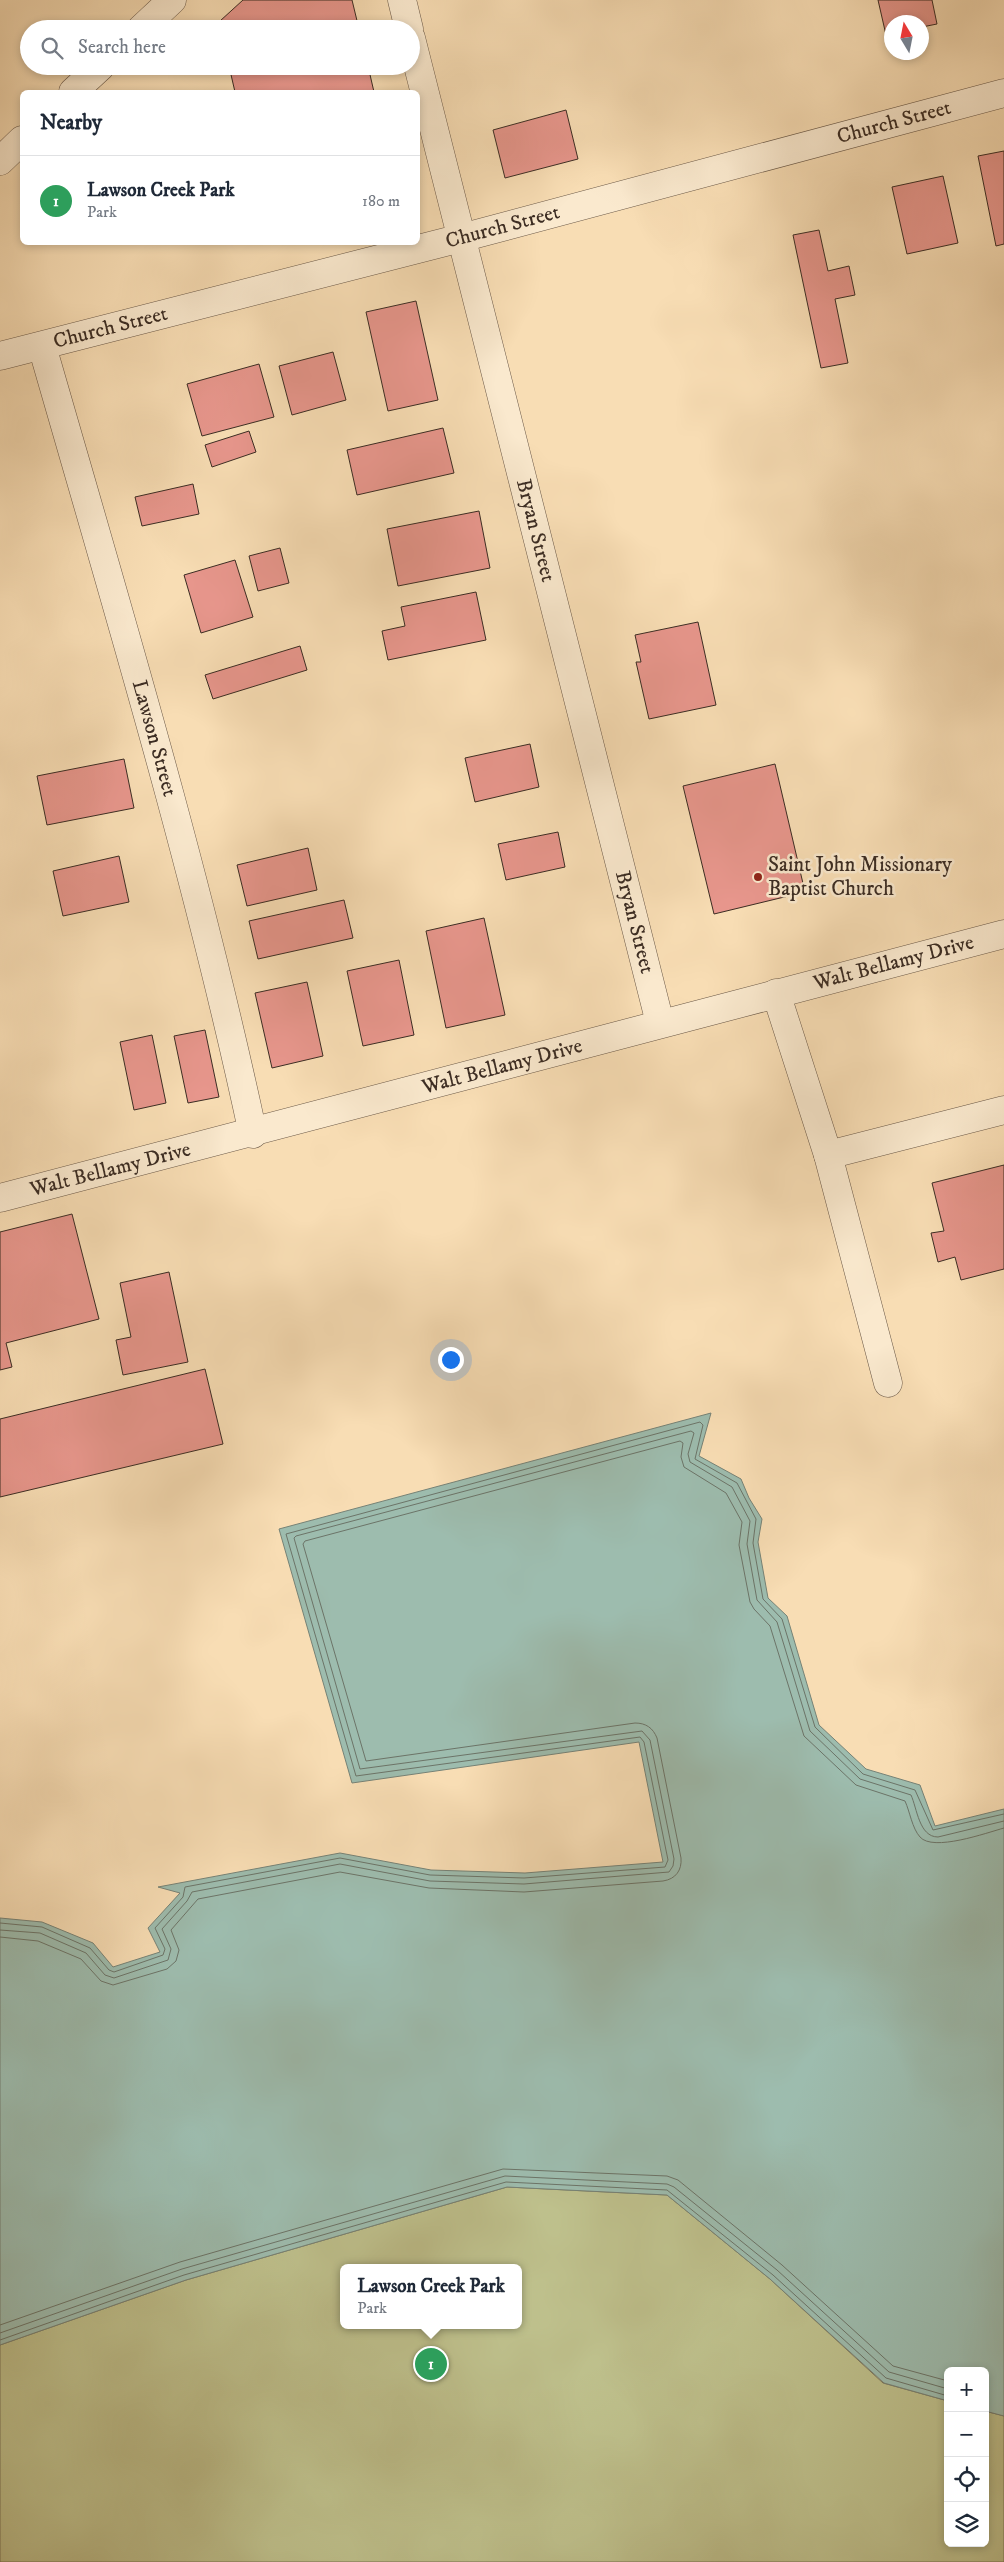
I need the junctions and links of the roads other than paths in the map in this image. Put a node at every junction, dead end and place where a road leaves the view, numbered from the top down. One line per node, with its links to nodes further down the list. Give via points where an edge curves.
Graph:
1 (172, 0): 3 (street)
2 (402, 0): 4 (street)
3 (151, 20)
4 (407, 20)
5 (420, 74): 11 (street, Bryan Street)
6 (91, 75): 7 (street)
7 (75, 90)
8 (1004, 93): 11 (street, Church Street)
9 (20, 142): 10 (street)
10 (0, 161)
11 (461, 238): 12 (street, Church Street); 16 (street, Bryan Street)
12 (42, 346): 13 (street, Church Street); 18 (street, Lawson Street, via 159,756 232,1035)
13 (0, 356)
14 (1004, 934): 15 (street, Walt Bellamy Drive)
15 (776, 993): 16 (street, Walt Bellamy Drive); 19 (street)
16 (660, 1023): 18 (street, Walt Bellamy Drive)
17 (1004, 1110): 19 (street)
18 (253, 1134): 20 (street, Walt Bellamy Drive)
19 (828, 1156): 21 (street)
20 (0, 1198)
21 (888, 1384)

